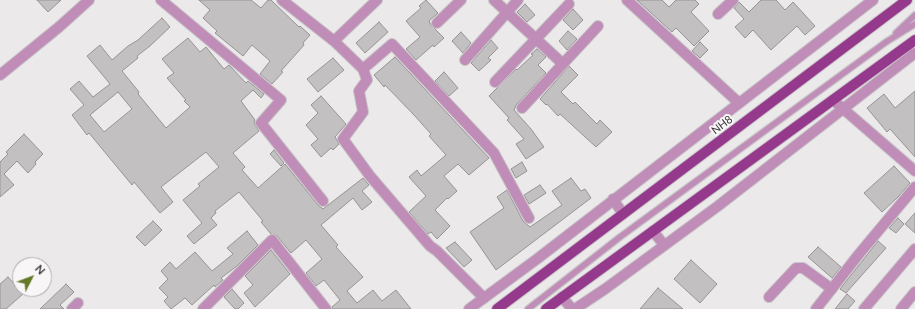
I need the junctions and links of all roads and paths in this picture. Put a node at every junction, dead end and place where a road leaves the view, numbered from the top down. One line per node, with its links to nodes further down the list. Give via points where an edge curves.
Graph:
1 (89, 0): 27 (street)
2 (161, 0): 36 (street, via 281,100 261,123)
3 (282, 0): 21 (street)
4 (377, 0): 21 (street)
5 (461, 0): 16 (street)
6 (494, 0): 13 (street)
7 (518, 0): 13 (street)
8 (627, 0): 30 (street)
9 (733, 0): 14 (street)
10 (873, 0): 30 (street)
11 (907, 0): 37 (main road, NH8)
12 (569, 4): 19 (street)
13 (507, 12): 19 (street); 24 (street)
14 (718, 14)
15 (915, 15): 22 (lane)
16 (437, 23)
17 (915, 24): 22 (lane)
18 (598, 26): 25 (street)
19 (536, 39): 25 (street); 28 (street)
20 (915, 40): 29 (main road)
21 (334, 41): 26 (street)
22 (886, 42): 53 (lane, via 620,237)
23 (915, 53): 32 (street)
24 (465, 60)
25 (563, 64): 31 (street)
26 (363, 69): 38 (street, via 392,44 494,153); 47 (street, via 367,80 360,91 363,112 343,139 370,176 430,246)
27 (0, 75)
28 (495, 82)
29 (833, 100): 32 (street); 39 (main road)
30 (739, 103): 35 (street)
31 (522, 108)
32 (843, 108): 33 (street); 40 (street)
33 (915, 171)
34 (915, 187): 44 (street)
35 (613, 199): 37 (street); 42 (street)
36 (323, 201)
37 (623, 214): 43 (main road, NH8)
38 (529, 218)
39 (653, 231): 40 (street); 48 (main road)
40 (664, 245): 55 (street, via 605,289)
41 (915, 249): 57 (street)
42 (537, 259): 43 (street); 47 (street)
43 (550, 269): 52 (main road, NH8)
44 (832, 289): 46 (street, via 803,268 796,268); 56 (street)
45 (915, 292): 58 (street)
46 (769, 297)
47 (484, 298): 51 (street)
48 (559, 299): 54 (main road); 55 (street)
49 (203, 309): 50 (street, via 272,240)
50 (326, 309)
51 (469, 309)
52 (497, 309)
53 (528, 309)
54 (546, 309)
55 (573, 309)
56 (816, 309)
57 (864, 309)
58 (901, 309)

